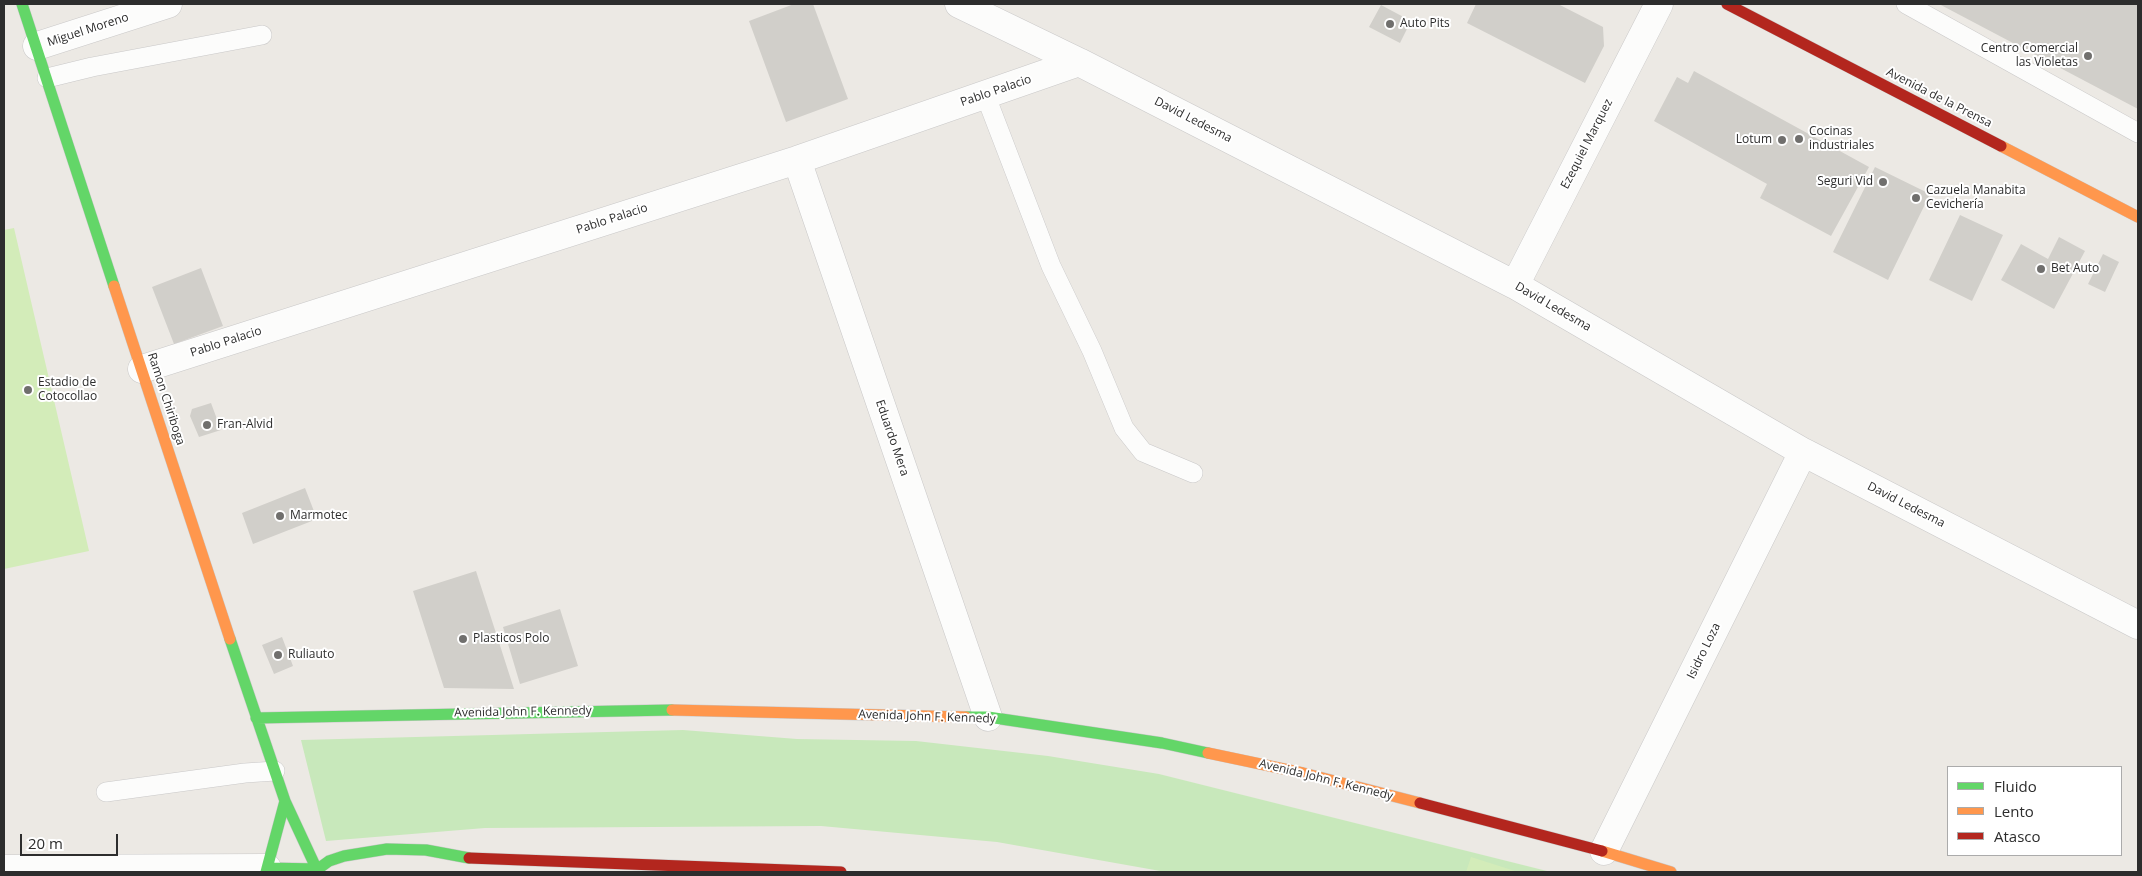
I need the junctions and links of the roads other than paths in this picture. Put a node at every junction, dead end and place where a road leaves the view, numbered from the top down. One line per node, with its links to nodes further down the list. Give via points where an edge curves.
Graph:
1 (22, 4): 8 (street, Ramon Chiriboga)
2 (168, 4): 8 (street, Miguel Moreno)
3 (959, 4): 9 (street, David Ledesma)
4 (1659, 4): 15 (street, Ezequiel Marquez)
5 (1726, 4): 14 (street, Avenida de la Prensa)
6 (1906, 4): 12 (lane)
7 (262, 36): 10 (lane)
8 (37, 46): 10 (street, Ramon Chiriboga)
9 (1079, 62): 11 (street, Pablo Palacio); 15 (street, David Ledesma)
10 (47, 78): 16 (street, Ramon Chiriboga)
11 (985, 94): 13 (street, Pablo Palacio); 18 (lane, via 1051,266 1124,428 1144,452)
12 (2138, 133)
13 (797, 160): 16 (street, Pablo Palacio); 20 (street, Eduardo Mera)
14 (2138, 217)
15 (1515, 285): 17 (street, David Ledesma)
16 (142, 369): 21 (street, Ramon Chiriboga)
17 (1803, 452): 19 (street, David Ledesma); 25 (street, Isidro Loza)
18 (1193, 473)
19 (2138, 625)
20 (988, 717): 21 (street, Avenida John F. Kennedy, via 634,709); 25 (street, Avenida John F. Kennedy, via 1162,743 1303,773)
21 (256, 718): 22 (street, Ramon Chiriboga)
22 (275, 771): 23 (lane); 24 (street, Ramon Chiriboga)
23 (106, 792)
24 (285, 801): 29 (street); 30 (street, Ramon Chiriboga)
25 (1604, 851): 32 (street, Avenida John F. Kennedy)
26 (469, 858): 27 (street); 30 (street, via 426,850 387,849 344,856 329,861); 31 (street)
27 (454, 865)
28 (4, 869): 29 (street)
29 (266, 870): 30 (street)
30 (318, 871)
31 (841, 872)
32 (1671, 872)

